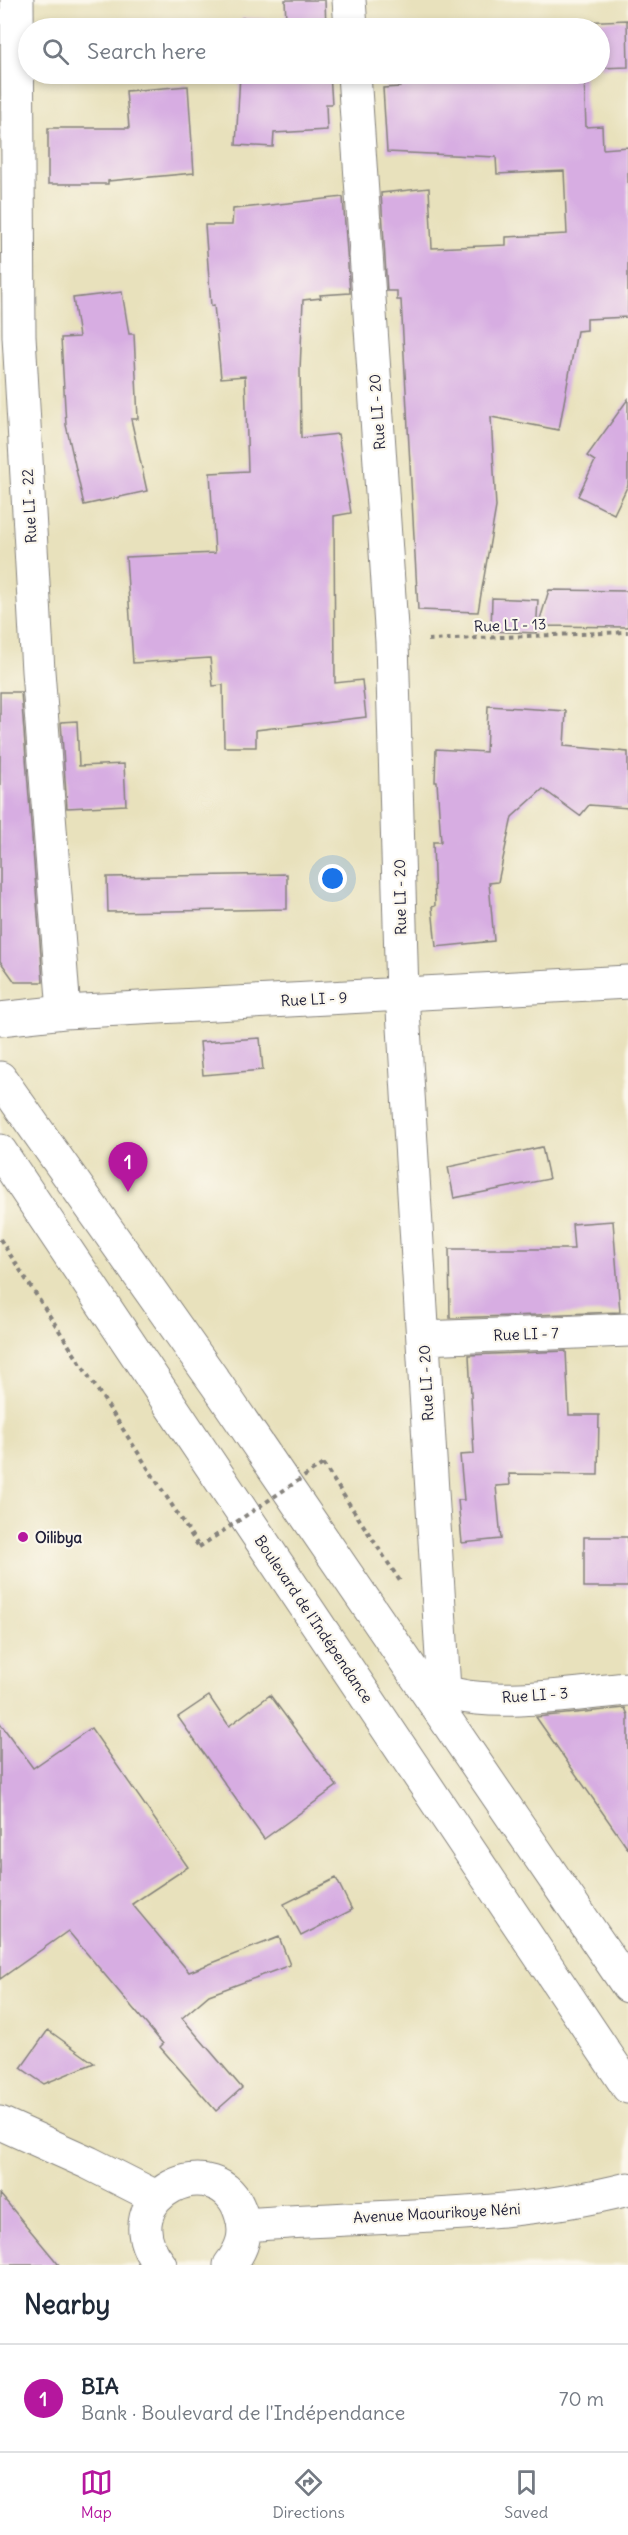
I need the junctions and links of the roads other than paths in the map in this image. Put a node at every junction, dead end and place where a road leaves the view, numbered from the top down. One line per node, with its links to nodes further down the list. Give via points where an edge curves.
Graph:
1 (17, 0): 5 (street, Rue LI - 22)
2 (349, 0): 3 (street)
3 (350, 18)
4 (355, 84): 7 (street, Rue LI - 20, via 392,642)
5 (9, 337): 8 (street, Rue LI - 22)
6 (628, 982): 7 (street, Rue LI - 9)
7 (402, 994): 8 (street, Rue LI - 9); 13 (street, Rue LI - 20)
8 (63, 1012): 9 (street, Rue LI - 9)
9 (0, 1019)
10 (0, 1078): 14 (street)
11 (0, 1152): 17 (street, Boulevard de l'Indépendance)
12 (628, 1330): 13 (street, Rue LI - 7)
13 (423, 1338): 14 (street, Rue LI - 20)
14 (430, 1683): 15 (street, Rue LI - 3, via 472,1697 504,1698); 16 (street)
15 (628, 1689)
16 (628, 1986)
17 (628, 2087)
18 (0, 2122): 20 (street)
19 (628, 2189): 21 (street, Avenue Maourikoye Néni, via 531,2208)
20 (156, 2198): 21 (street, via 169,2186 201,2180 230,2195); 22 (street, via 148,2210 145,2239)
21 (245, 2225): 23 (street, via 244,2240)
22 (160, 2265)
23 (230, 2265)

